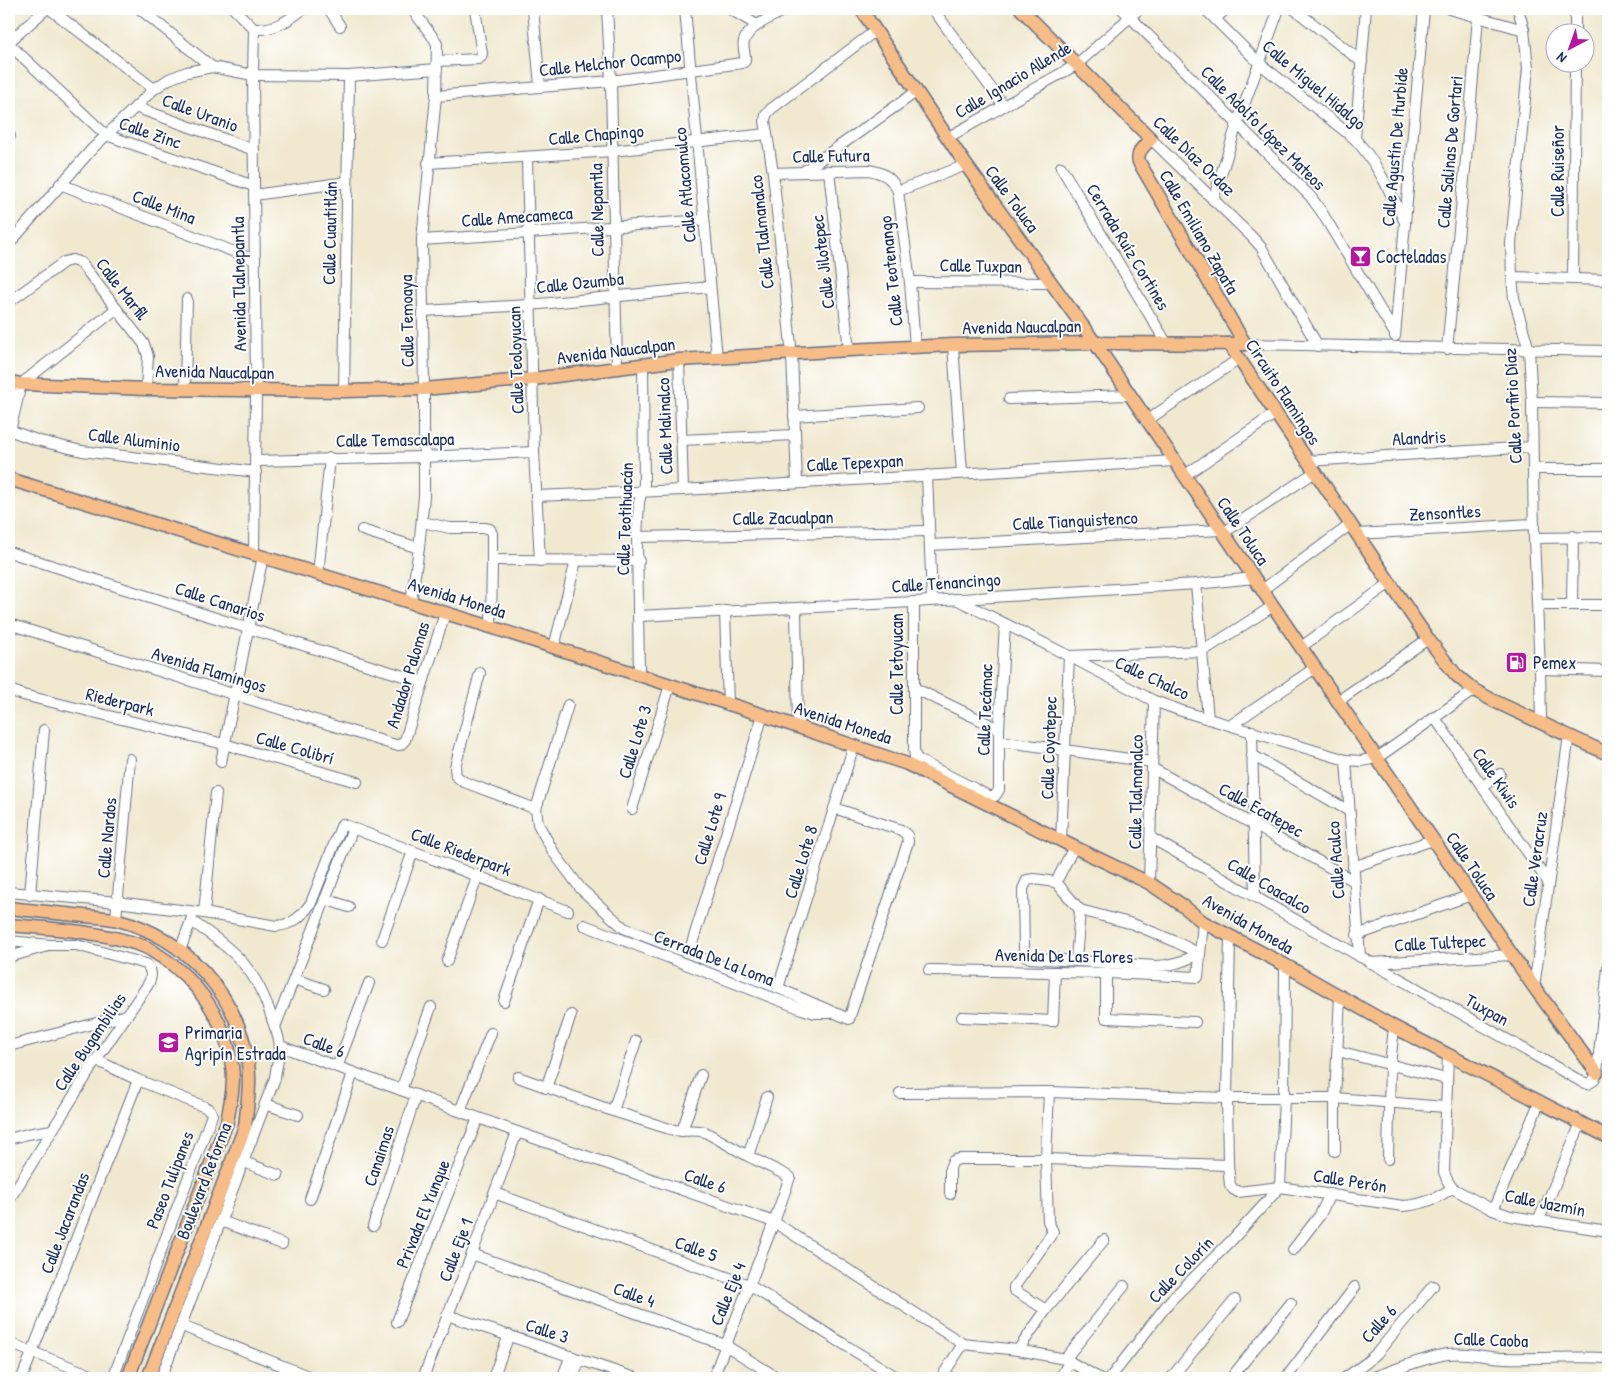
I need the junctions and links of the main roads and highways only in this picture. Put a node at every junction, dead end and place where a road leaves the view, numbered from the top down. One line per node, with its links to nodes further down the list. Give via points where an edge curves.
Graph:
1 (1021, 9): 3 (main road, Calle Díaz Ordaz)
2 (865, 10): 4 (main road, Calle Toluca, via 875,31 947,138)
3 (1151, 139): 6 (main road, Calle Emiliano Zapata, via 1140,150 1139,162)
4 (1094, 343): 5 (main road, Avenida Naucalpan); 7 (main road, Avenida Naucalpan, via 953,345 679,360 424,389 146,389); 12 (main road, Calle Toluca, via 1534,988)
5 (1229, 344): 6 (main road, Circuito Flamingos); 9 (main road, Circuito Flamingos, via 1428,639 1456,675 1494,702)
6 (1244, 344)
7 (15, 383)
8 (9, 479): 13 (main road, Avenida Moneda, via 491,627 907,764 1149,883 1203,922)
9 (1608, 754)
10 (9, 908): 15 (main road, Boulevard Reforma, via 116,919 163,938 203,969 223,995 242,1040 248,1064 249,1094 244,1127)
11 (9, 925): 14 (main road, Boulevard Reforma, via 116,938 146,947 195,984 226,1037 233,1067 227,1122)
12 (1597, 1073)
13 (1608, 1137)
14 (128, 1378)
15 (148, 1378)

